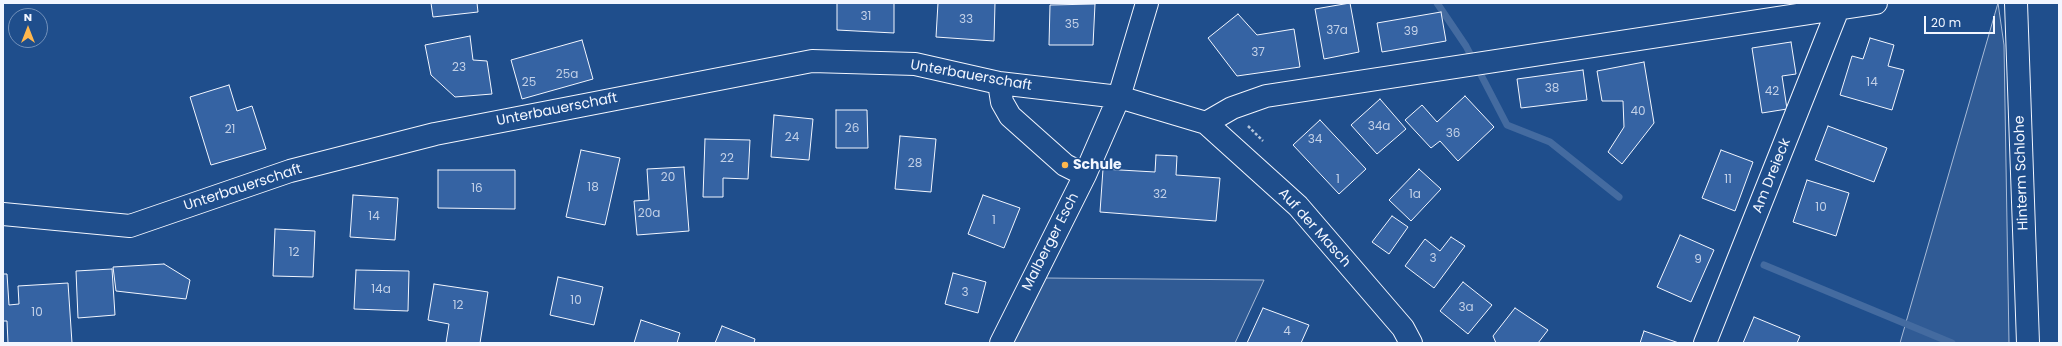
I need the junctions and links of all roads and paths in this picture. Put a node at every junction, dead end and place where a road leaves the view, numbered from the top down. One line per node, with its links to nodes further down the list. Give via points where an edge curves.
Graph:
1 (1147, 3): 6 (street, Malberger Esch)
2 (1876, 3): 4 (street)
3 (2016, 3): 13 (street, Hinterm Schlohe)
4 (1838, 9): 7 (street, via 1266,96 1232,108); 12 (street, Am Dreieck)
5 (999, 83): 6 (street, Unterbauerschaft); 8 (street, via 1002,102 1010,116 1065,165); 9 (street, Unterbauerschaft, via 915,64 812,60 435,134 290,171 130,226)
6 (1120, 97): 7 (street, Unterbauerschaft); 8 (street, Malberger Esch)
7 (1206, 123): 11 (street, Auf der Masch, via 1298,206 1403,328)
8 (1085, 175): 10 (street, Malberger Esch)
9 (3, 214)
10 (1001, 343)
11 (1411, 343)
12 (1706, 343)
13 (2028, 343)

